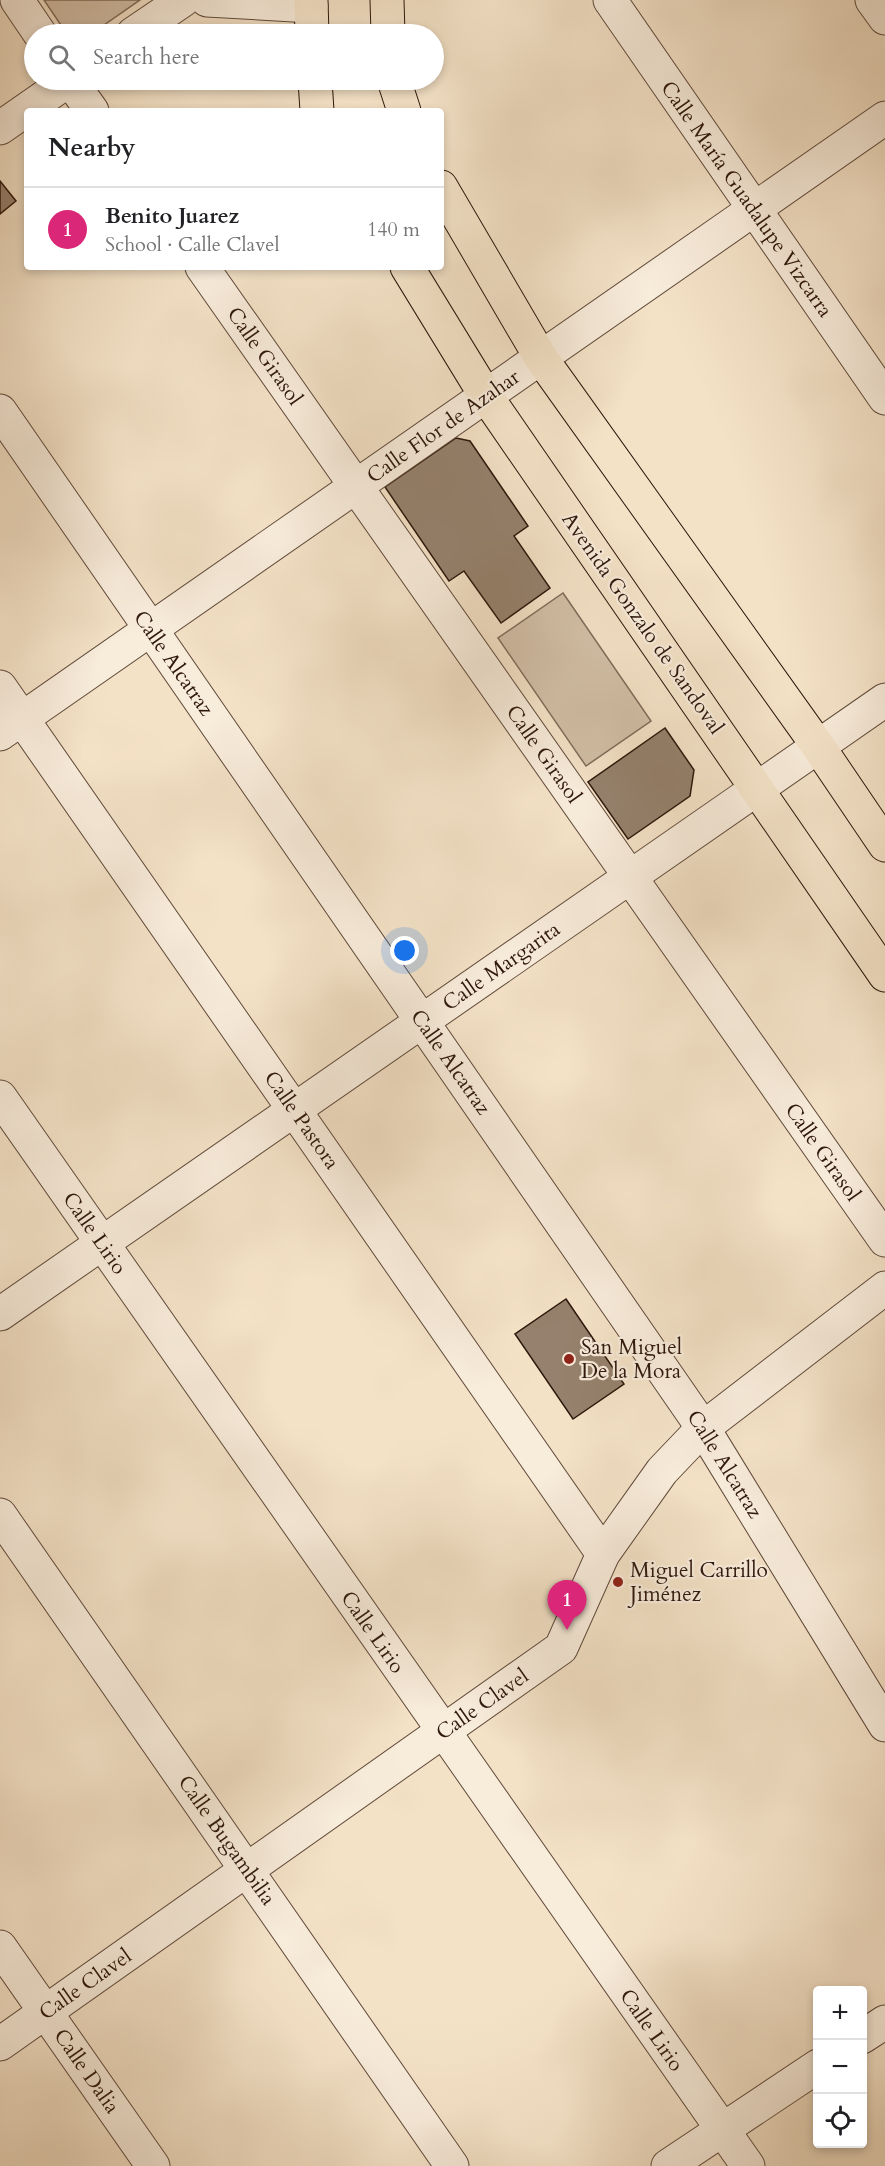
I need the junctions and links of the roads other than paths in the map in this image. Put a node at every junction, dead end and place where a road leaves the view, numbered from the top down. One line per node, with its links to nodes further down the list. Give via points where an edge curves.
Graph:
1 (16, 0): 9 (street)
2 (183, 0): 10 (street)
3 (207, 0): 7 (street)
4 (387, 0): 11 (main road)
5 (609, 0): 24 (street, Calle María Guadalupe Vizcarra)
6 (872, 0): 8 (street)
7 (311, 14)
8 (885, 18)
9 (33, 24)
10 (148, 24)
11 (388, 24)
12 (55, 90): 16 (street)
13 (76, 90): 17 (street)
14 (316, 90): 18 (main road)
15 (397, 90): 19 (main road)
16 (29, 108)
17 (90, 108)
18 (317, 108)
19 (403, 108)
20 (24, 111): 22 (street)
21 (885, 118): 24 (street, Calle Flor de Azahar)
22 (0, 128)
23 (444, 192): 27 (main road)
24 (754, 210): 27 (street, Calle Flor de Azahar); 29 (street, Calle María Guadalupe Vizcarra)
25 (204, 270): 31 (street, Calle Girasol)
26 (408, 270): 28 (main road, Avenida Gonzalo de Sandoval)
27 (541, 358): 28 (street, Calle Flor de Azahar); 36 (main road)
28 (486, 396): 31 (street, Calle Flor de Azahar); 37 (main road, Avenida Gonzalo de Sandoval)
29 (885, 398)
30 (0, 411): 32 (street, Calle Alcatraz)
31 (357, 486): 32 (street, Calle Flor de Azahar); 39 (street, Calle Girasol)
32 (151, 629): 35 (street, Calle Flor de Azahar); 41 (street, Calle Alcatraz)
33 (0, 687): 35 (street, Calle Pastora)
34 (885, 700): 36 (street, Calle Margarita)
35 (11, 726): 43 (street, Calle Pastora)
36 (818, 746): 37 (street, Calle Margarita); 38 (main road)
37 (756, 788): 39 (street, Calle Margarita); 40 (main road, Avenida Gonzalo de Sandoval)
38 (885, 845)
39 (630, 877): 41 (street, Calle Margarita); 44 (street, Calle Girasol)
40 (885, 975)
41 (422, 1021): 43 (street, Calle Margarita); 48 (street, Calle Alcatraz)
42 (0, 1097): 45 (street, Calle Lirio)
43 (294, 1110): 45 (street, Calle Margarita); 50 (street, Calle Pastora)
44 (885, 1240)
45 (102, 1243): 47 (street, Calle Margarita); 52 (street, Calle Lirio)
46 (885, 1288): 48 (street, Calle Clavel)
47 (0, 1314)
48 (703, 1428): 50 (street, Calle Clavel, via 662,1471); 51 (street, Calle Alcatraz)
49 (0, 1515): 53 (street, Calle Bugambilia)
50 (603, 1554): 52 (street, Calle Clavel, via 561,1648)
51 (885, 1725)
52 (443, 1731): 53 (street, Calle Clavel); 60 (street, Calle Lirio)
53 (247, 1869): 55 (street, Calle Clavel); 62 (street, Calle Bugambilia)
54 (0, 1947): 55 (street, Calle Dalia)
55 (45, 2012): 58 (street, Calle Clavel); 61 (street, Calle Dalia)
56 (885, 2022): 57 (street)
57 (867, 2034)
58 (0, 2044)
59 (813, 2069): 60 (street)
60 (722, 2129): 63 (street); 64 (street, Calle Lirio)
61 (153, 2166)
62 (452, 2166)
63 (668, 2166)
64 (748, 2166)

